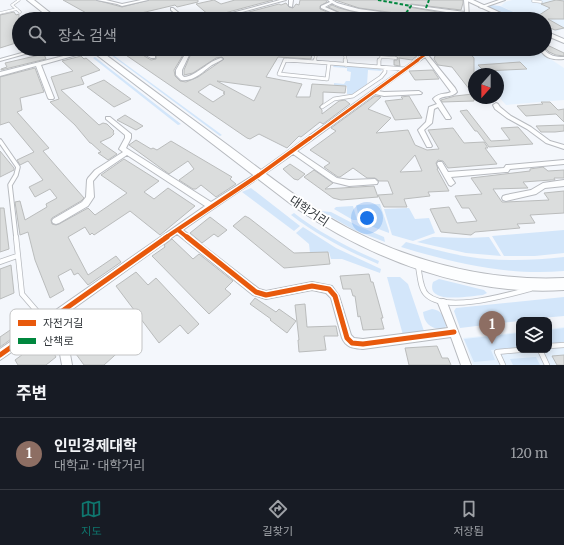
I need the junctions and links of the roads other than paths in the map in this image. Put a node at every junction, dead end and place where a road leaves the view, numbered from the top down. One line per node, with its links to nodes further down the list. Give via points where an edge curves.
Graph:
1 (19, 0): 15 (lane, via 12,4)
2 (30, 0): 18 (main road)
3 (99, 0): 4 (street, via 122,6)
4 (146, 0)
5 (284, 0): 20 (street)
6 (291, 0): 12 (street)
7 (467, 0): 14 (street); 24 (street)
8 (503, 0): 14 (street)
9 (537, 0): 11 (lane, via 533,1)
10 (331, 1): 21 (street, via 322,7); 22 (street, via 356,10)
11 (541, 2)
12 (291, 6)
13 (411, 6): 23 (street)
14 (482, 7): 25 (street)
15 (17, 9): 17 (lane); 26 (lane)
16 (172, 9): 19 (street)
17 (20, 12)
18 (46, 12)
19 (176, 12)
20 (241, 12)
21 (334, 12)
22 (371, 12)
23 (445, 12)
24 (467, 12)
25 (494, 12)
26 (0, 14)
27 (552, 36): 28 (street)
28 (564, 41)
29 (15, 56): 41 (street)
30 (68, 56): 43 (street)
31 (104, 56): 65 (main road, 대학거리)
32 (186, 56): 40 (street, via 178,75 183,79 192,78 210,63)
33 (316, 56): 42 (lane)
34 (345, 56): 45 (lane)
35 (422, 56): 48 (street)
36 (427, 56): 53 (street, via 454,92 437,97)
37 (548, 56): 39 (street)
38 (396, 58): 46 (lane, via 381,57 378,60)
39 (564, 58)
40 (221, 59)
41 (0, 60)
42 (315, 62): 44 (lane); 44 (lane, via 285,60 279,74 327,79)
43 (38, 64): 49 (street); 52 (street)
44 (329, 64): 45 (lane)
45 (346, 65): 46 (lane)
46 (379, 67): 47 (lane)
47 (385, 68): 48 (lane); 55 (lane, via 381,77 353,96 334,98)
48 (405, 69): 50 (street)
49 (0, 74)
50 (373, 92): 51 (street); 61 (street)
51 (418, 93)
52 (51, 98)
53 (440, 105): 57 (street); 59 (street, via 431,108 429,123 421,130)
54 (496, 105): 60 (street, via 509,117 548,142)
55 (322, 107)
56 (108, 118): 62 (street, via 128,134 122,149)
57 (448, 118)
58 (0, 141): 74 (lane, via 18,166 10,185)
59 (429, 146)
60 (564, 147)
61 (292, 150): 65 (street); 67 (street, via 335,180 349,183)
62 (128, 152): 71 (street); 72 (street, via 97,172 90,180 90,197 85,204)
63 (564, 162): 66 (street)
64 (440, 164): 66 (street)
65 (259, 174): 71 (street); 76 (main road, 대학거리, via 340,231)
66 (447, 175): 69 (street)
67 (375, 182)
68 (564, 182): 70 (street)
69 (451, 183)
70 (506, 198)
71 (211, 206): 73 (street)
72 (56, 221)
73 (178, 230): 81 (street); 82 (street, via 256,292 266,295 312,286 329,289 335,296 348,338 352,342 363,344)
74 (17, 256): 75 (lane); 80 (lane, via 22,294)
75 (0, 262)
76 (418, 264): 78 (main road, 대학거리, via 460,275); 79 (lane, via 427,295)
77 (564, 284): 78 (main road, 대학거리)
78 (546, 285): 79 (lane, via 493,299)
79 (443, 304): 82 (street)
80 (35, 309)
81 (67, 309)
82 (454, 332): 91 (street)
83 (564, 345): 84 (lane)
84 (552, 346)
85 (10, 348): 88 (street)
86 (516, 350): 92 (lane, via 497,352)
87 (542, 353): 93 (lane)
88 (0, 355)
89 (65, 355): 90 (street)
90 (66, 365)
91 (466, 365)
92 (503, 365)
93 (548, 365)

